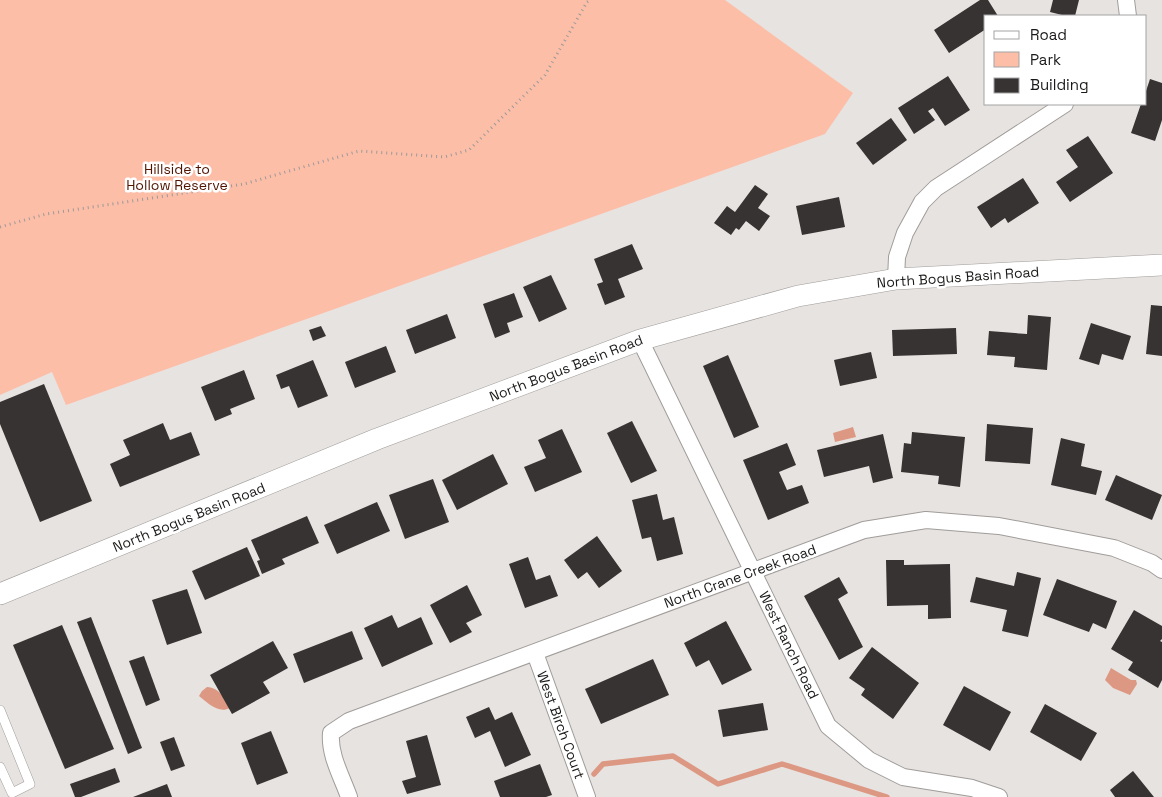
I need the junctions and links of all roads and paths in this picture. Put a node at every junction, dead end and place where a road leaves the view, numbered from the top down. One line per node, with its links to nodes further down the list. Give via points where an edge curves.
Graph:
1 (590, 0): 5 (path, via 545,75 469,150 444,157 359,151 244,184 46,214)
2 (1126, 0): 3 (street)
3 (1128, 15)
4 (1064, 105): 7 (street, via 936,188 922,202 905,233 897,257)
5 (0, 227)
6 (1162, 265): 7 (street, North Bogus Basin Road)
7 (896, 279): 8 (street, North Bogus Basin Road, via 798,296)
8 (640, 340): 9 (street, West Ranch Road); 11 (street, North Bogus Basin Road, via 377,440)
9 (752, 570): 10 (street, North Crane Creek Road, via 864,530 926,520 999,526 1114,548); 12 (street, North Crane Creek Road); 17 (street, West Ranch Road, via 828,726 869,760 903,777 972,788)
10 (1162, 570)
11 (0, 594)
12 (535, 653): 15 (street, North Crane Creek Road, via 349,721 331,733 332,753); 16 (street, West Birch Court)
13 (0, 710): 14 (lane, via 30,784 12,793)
14 (0, 767)
15 (349, 797)
16 (587, 797)
17 (999, 797)

